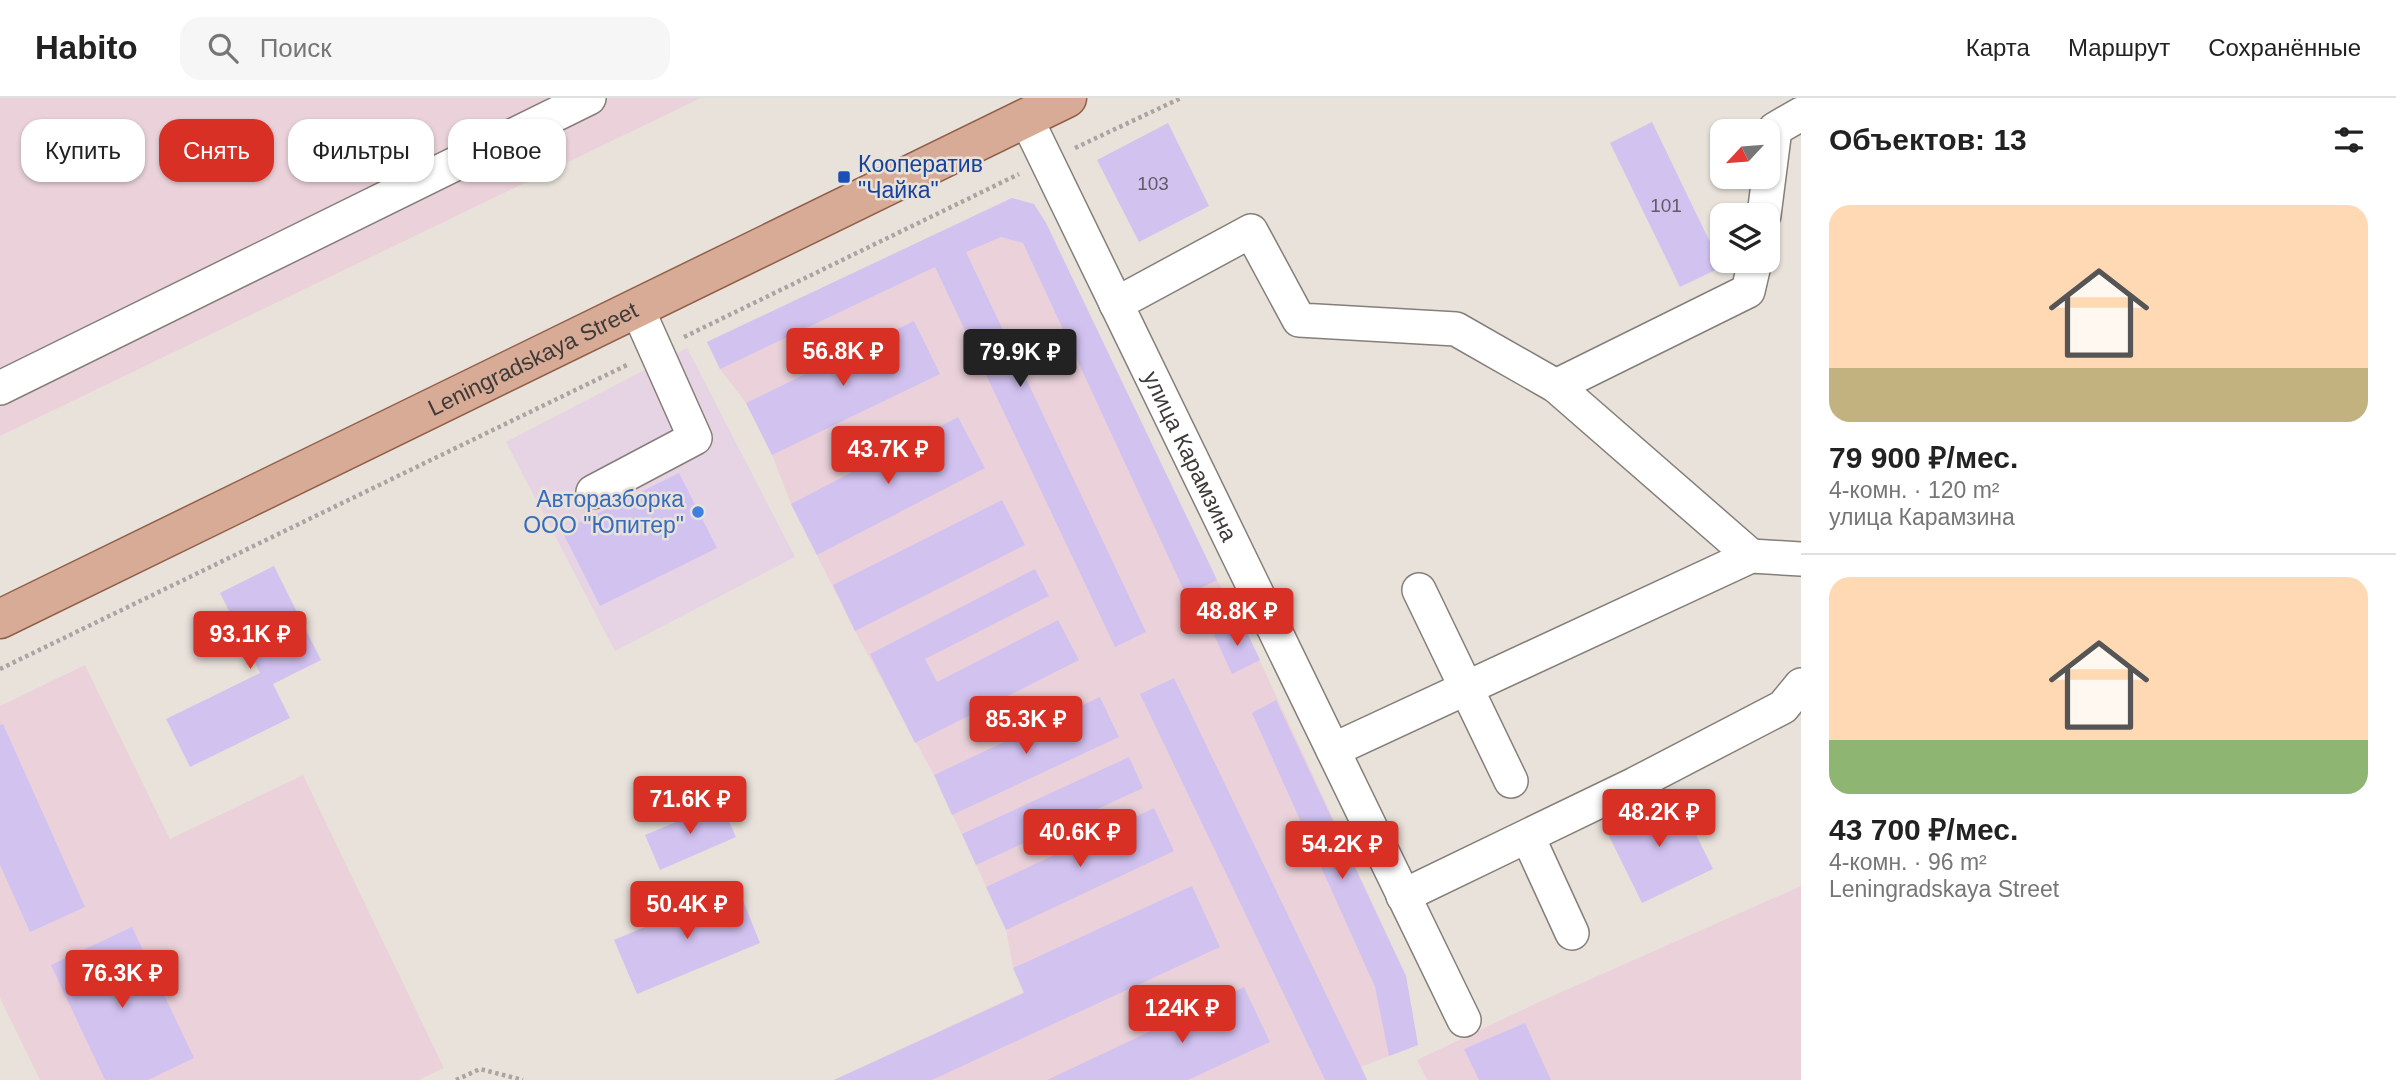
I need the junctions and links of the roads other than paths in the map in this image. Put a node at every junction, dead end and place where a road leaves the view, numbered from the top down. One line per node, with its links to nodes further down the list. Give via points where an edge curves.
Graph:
1 (589, 98): 10 (street)
2 (1067, 98): 4 (main road, Leningradskaya Street)
3 (1801, 114): 5 (street, via 1775,129)
4 (1026, 118): 7 (street, улица Карамзина); 8 (main road, Leningradskaya Street)
5 (1765, 203)
6 (1752, 273): 9 (street, via 1748,291)
7 (1116, 304): 9 (street, via 1251,231 1299,320 1456,329); 18 (street, улица Карамзина)
8 (637, 308): 11 (street, via 695,438); 15 (main road, Leningradskaya Street)
9 (1556, 386): 12 (street)
10 (0, 388)
11 (593, 492)
12 (1751, 556): 13 (street); 17 (street)
13 (1801, 559)
14 (1419, 590): 17 (street)
15 (0, 619)
16 (1801, 685): 20 (street, via 1783,707)
17 (1468, 688): 18 (street); 19 (street)
18 (1333, 750): 21 (street, улица Карамзина)
19 (1511, 781)
20 (1528, 837): 21 (street); 22 (street)
21 (1403, 896): 23 (street, улица Карамзина)
22 (1572, 933)
23 (1464, 1020)

